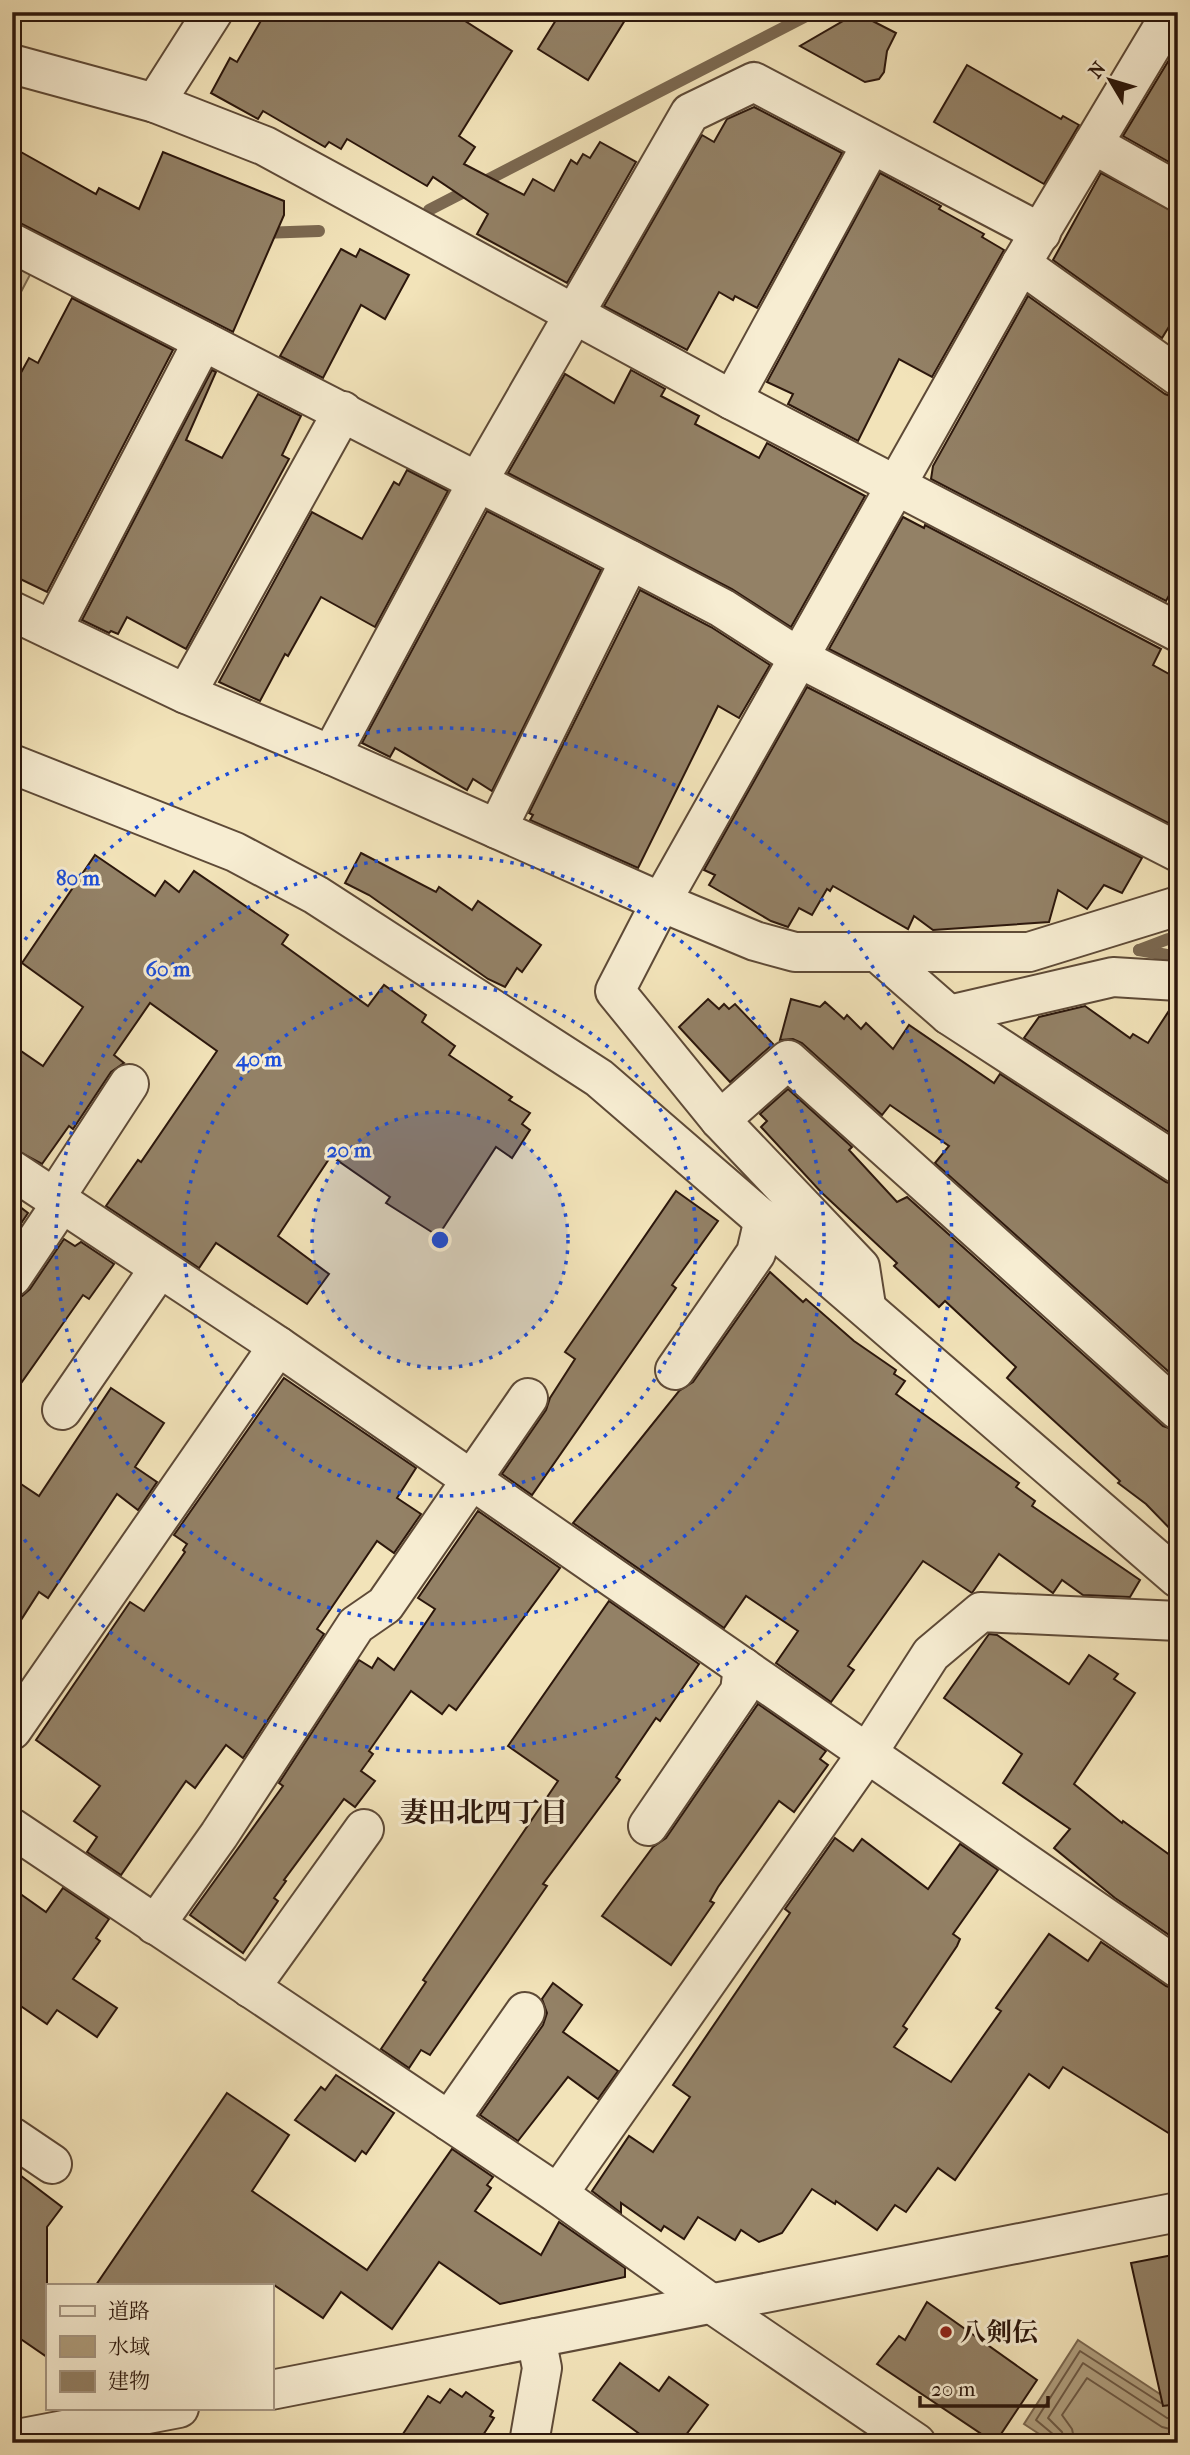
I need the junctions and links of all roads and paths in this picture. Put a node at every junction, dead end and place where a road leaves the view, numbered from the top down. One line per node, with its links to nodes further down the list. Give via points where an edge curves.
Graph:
1 (213, 12): 4 (street)
2 (1172, 12): 5 (street)
3 (12, 64): 4 (street)
4 (155, 103): 10 (street, via 265,146)
5 (1093, 144): 7 (street); 9 (street)
6 (871, 145): 9 (street); 10 (street, via 754,82 690,113); 13 (street)
7 (1178, 192)
8 (12, 243): 11 (street)
9 (1031, 249): 12 (street); 16 (street)
10 (575, 314): 13 (street); 15 (street)
11 (203, 341): 14 (street); 19 (street)
12 (1178, 376)
13 (732, 400): 16 (street)
14 (344, 411): 15 (street); 22 (street)
15 (478, 481): 17 (street); 23 (street)
16 (898, 488): 20 (street); 21 (street)
17 (630, 561): 21 (street, via 722,608); 25 (street)
18 (12, 611): 19 (street)
19 (52, 630): 22 (street)
20 (1178, 632)
21 (801, 659): 26 (street); 27 (street)
22 (186, 694): 23 (street)
23 (331, 755): 25 (street)
24 (12, 764): 37 (street, via 235,852 316,895 598,1078)
25 (497, 829): 27 (street)
26 (1178, 852)
27 (661, 902): 29 (street, via 755,942 795,952); 33 (street, via 615,991)
28 (1178, 906): 29 (street, via 1029,952)
29 (877, 952): 31 (street)
30 (1178, 982): 31 (street, via 1113,977)
31 (949, 1015): 34 (street)
32 (129, 1084): 36 (street)
33 (720, 1120): 40 (street, via 860,1267); 45 (street, via 788,1060)
34 (1178, 1164)
35 (12, 1170): 36 (street)
36 (58, 1202): 38 (street); 39 (street)
37 (764, 1219): 40 (street); 42 (street, via 756,1253)
38 (159, 1269): 41 (street); 44 (street)
39 (12, 1277)
40 (866, 1306): 47 (street)
41 (278, 1346): 46 (street); 50 (street)
42 (675, 1370)
43 (528, 1398): 46 (street)
44 (62, 1410)
45 (1178, 1410)
46 (472, 1481): 49 (street); 55 (street, via 385,1605 356,1625)
47 (1178, 1578)
48 (1178, 1621): 51 (street, via 981,1612 931,1654)
49 (743, 1667): 51 (street); 52 (street, via 740,1692)
50 (12, 1730)
51 (867, 1752): 56 (street); 62 (street)
52 (648, 1826)
53 (12, 1828): 55 (street)
54 (364, 1829): 57 (street)
55 (155, 1925): 57 (street)
56 (1178, 1968)
57 (250, 1988): 59 (street)
58 (525, 2012): 59 (street)
59 (449, 2120): 62 (street)
60 (12, 2137): 61 (street)
61 (52, 2164)
62 (558, 2194): 64 (street)
63 (1178, 2212): 64 (street)
64 (709, 2302): 65 (street); 70 (street)
65 (536, 2338): 66 (street); 69 (street, via 542,2368)
66 (273, 2390)
67 (168, 2410): 68 (street)
68 (12, 2440)
69 (529, 2443)
70 (916, 2443)

